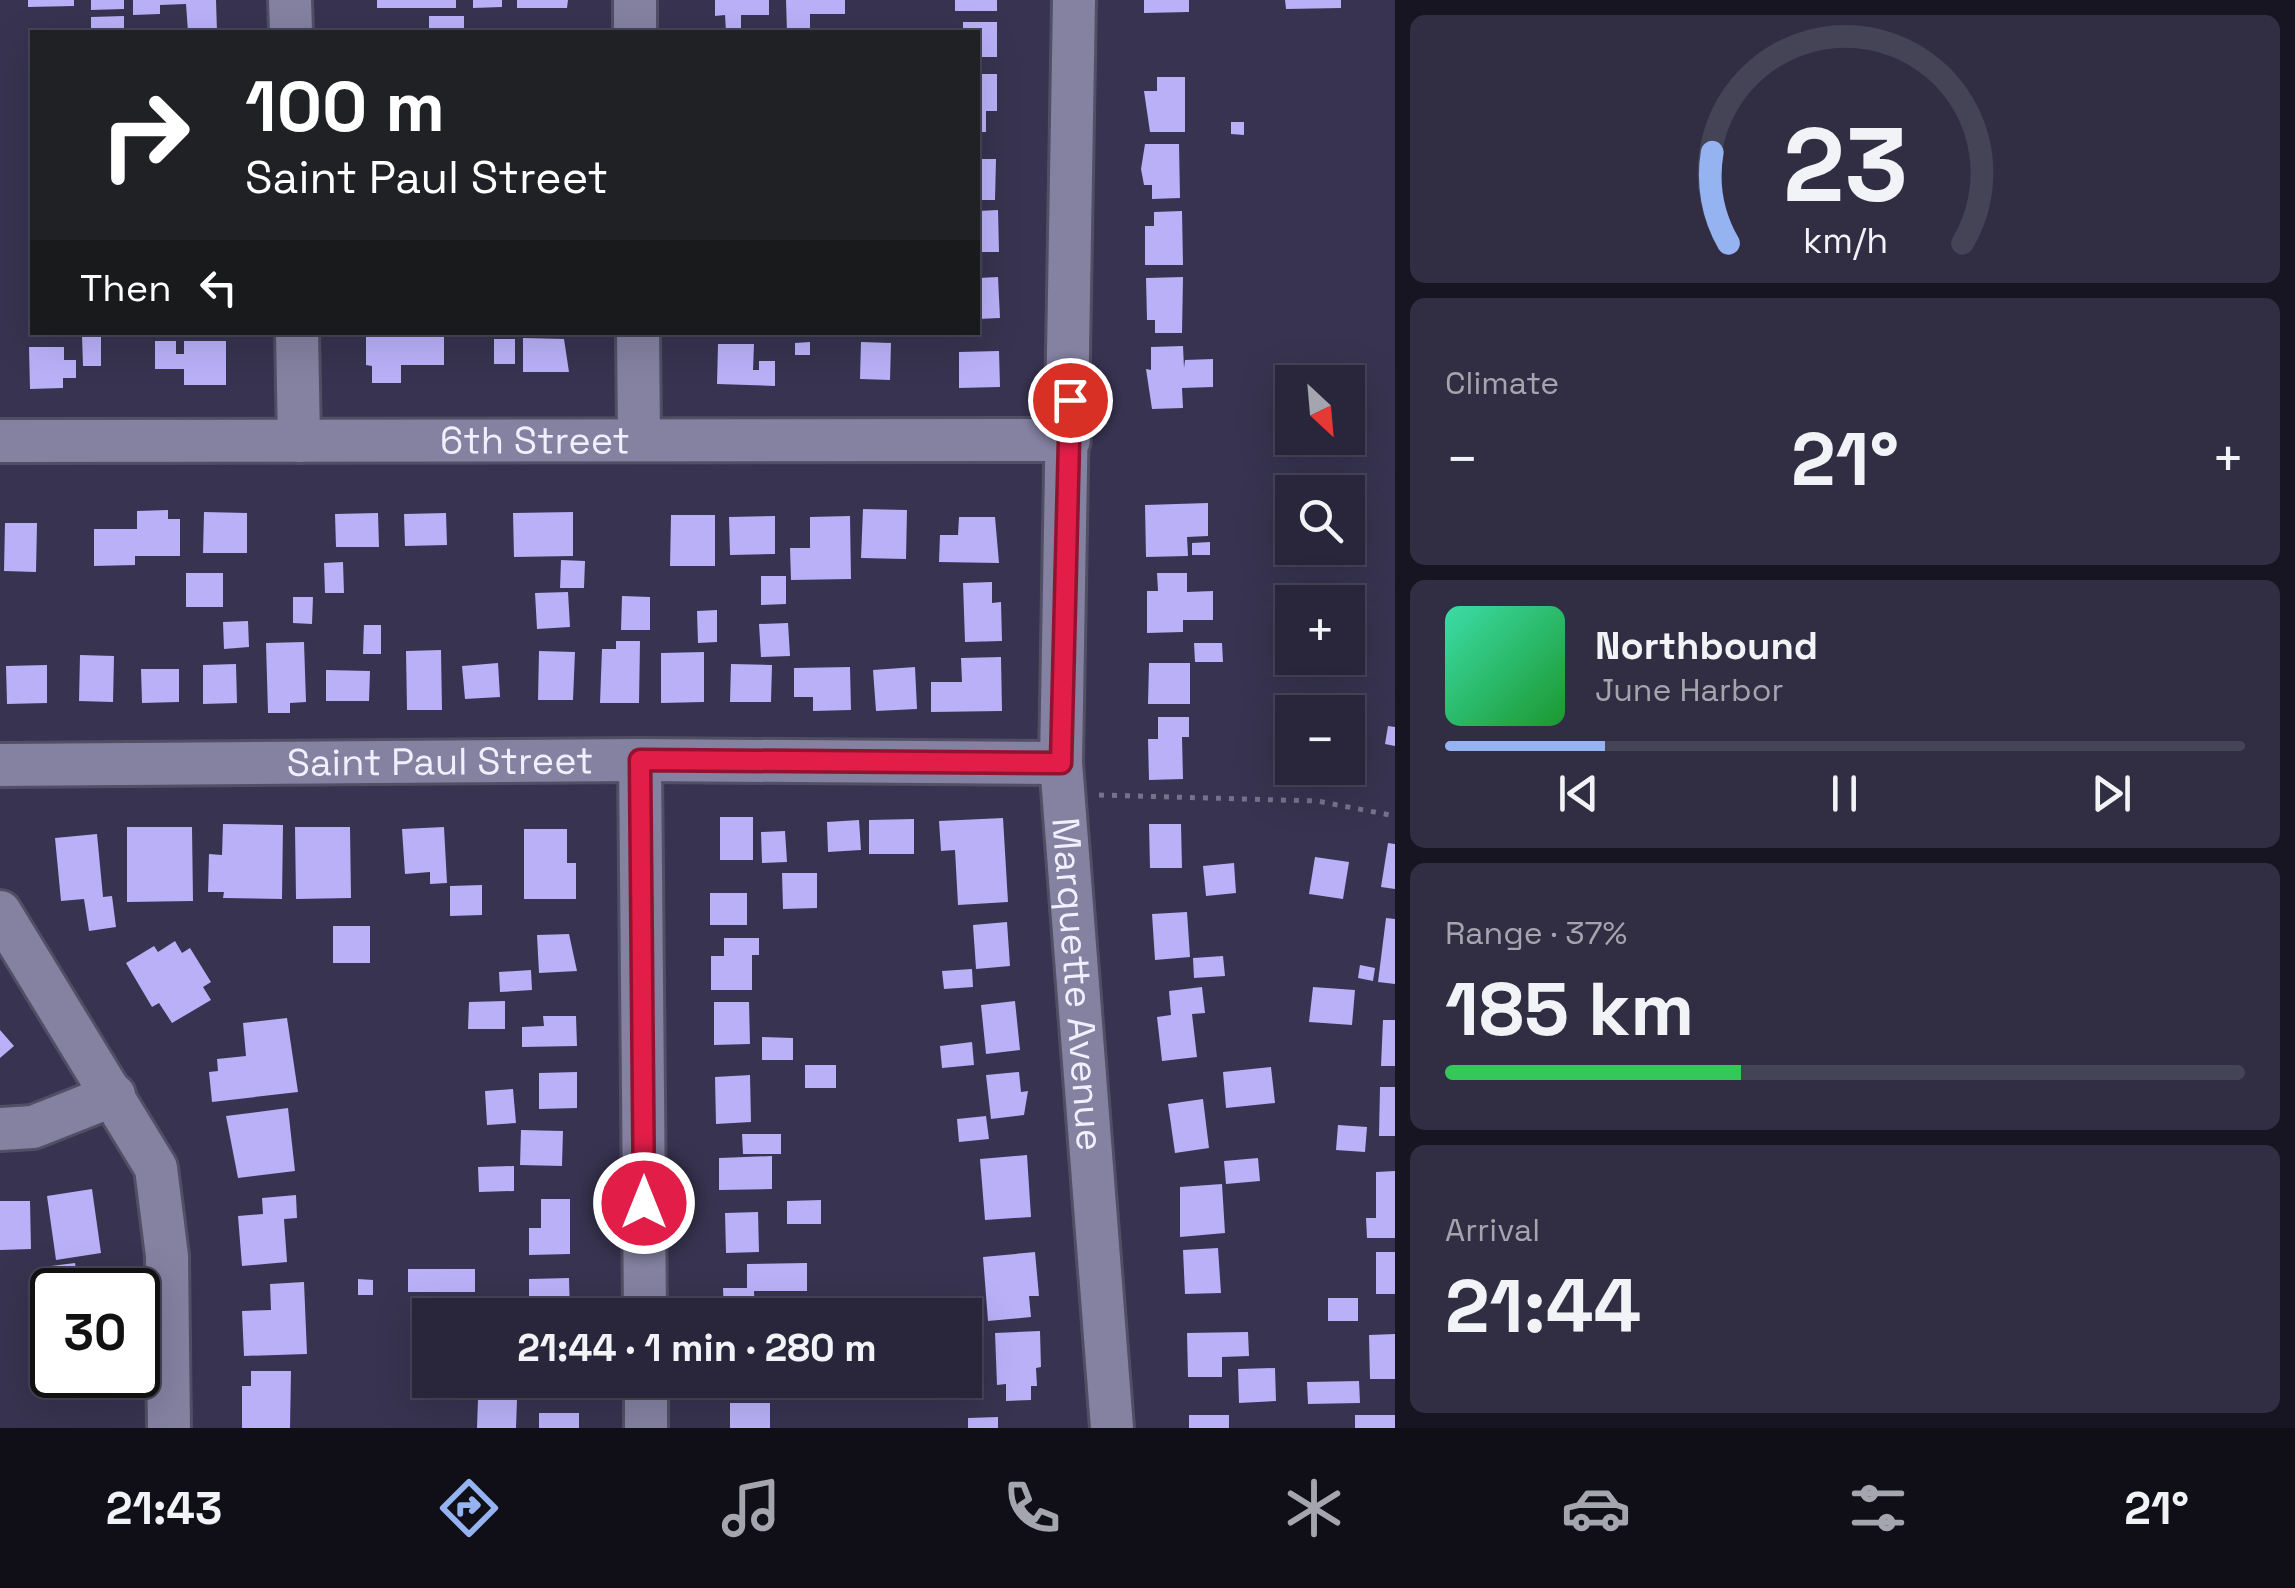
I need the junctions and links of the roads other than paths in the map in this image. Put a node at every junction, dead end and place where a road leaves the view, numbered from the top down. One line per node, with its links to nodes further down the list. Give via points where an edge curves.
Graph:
1 (290, 0): 4 (street)
2 (634, 0): 5 (street)
3 (1074, 0): 9 (street, Marquette Avenue)
4 (291, 30)
5 (635, 30)
6 (297, 335): 11 (street)
7 (638, 335): 8 (street)
8 (639, 440): 9 (street, 6th Street); 11 (street, 6th Street)
9 (1069, 440): 13 (street, Marquette Avenue)
10 (0, 441): 11 (street, 6th Street)
11 (299, 441)
12 (640, 760): 13 (street, Saint Paul Street); 14 (street, Saint Paul Street); 18 (street)
13 (1061, 763): 22 (street, Marquette Avenue)
14 (0, 765)
15 (0, 912): 16 (street)
16 (114, 1094): 17 (street, via 33,1128); 20 (street, via 156,1168 167,1256)
17 (0, 1129)
18 (645, 1298)
19 (646, 1398): 21 (street)
20 (169, 1428)
21 (646, 1428)
22 (1112, 1428)

